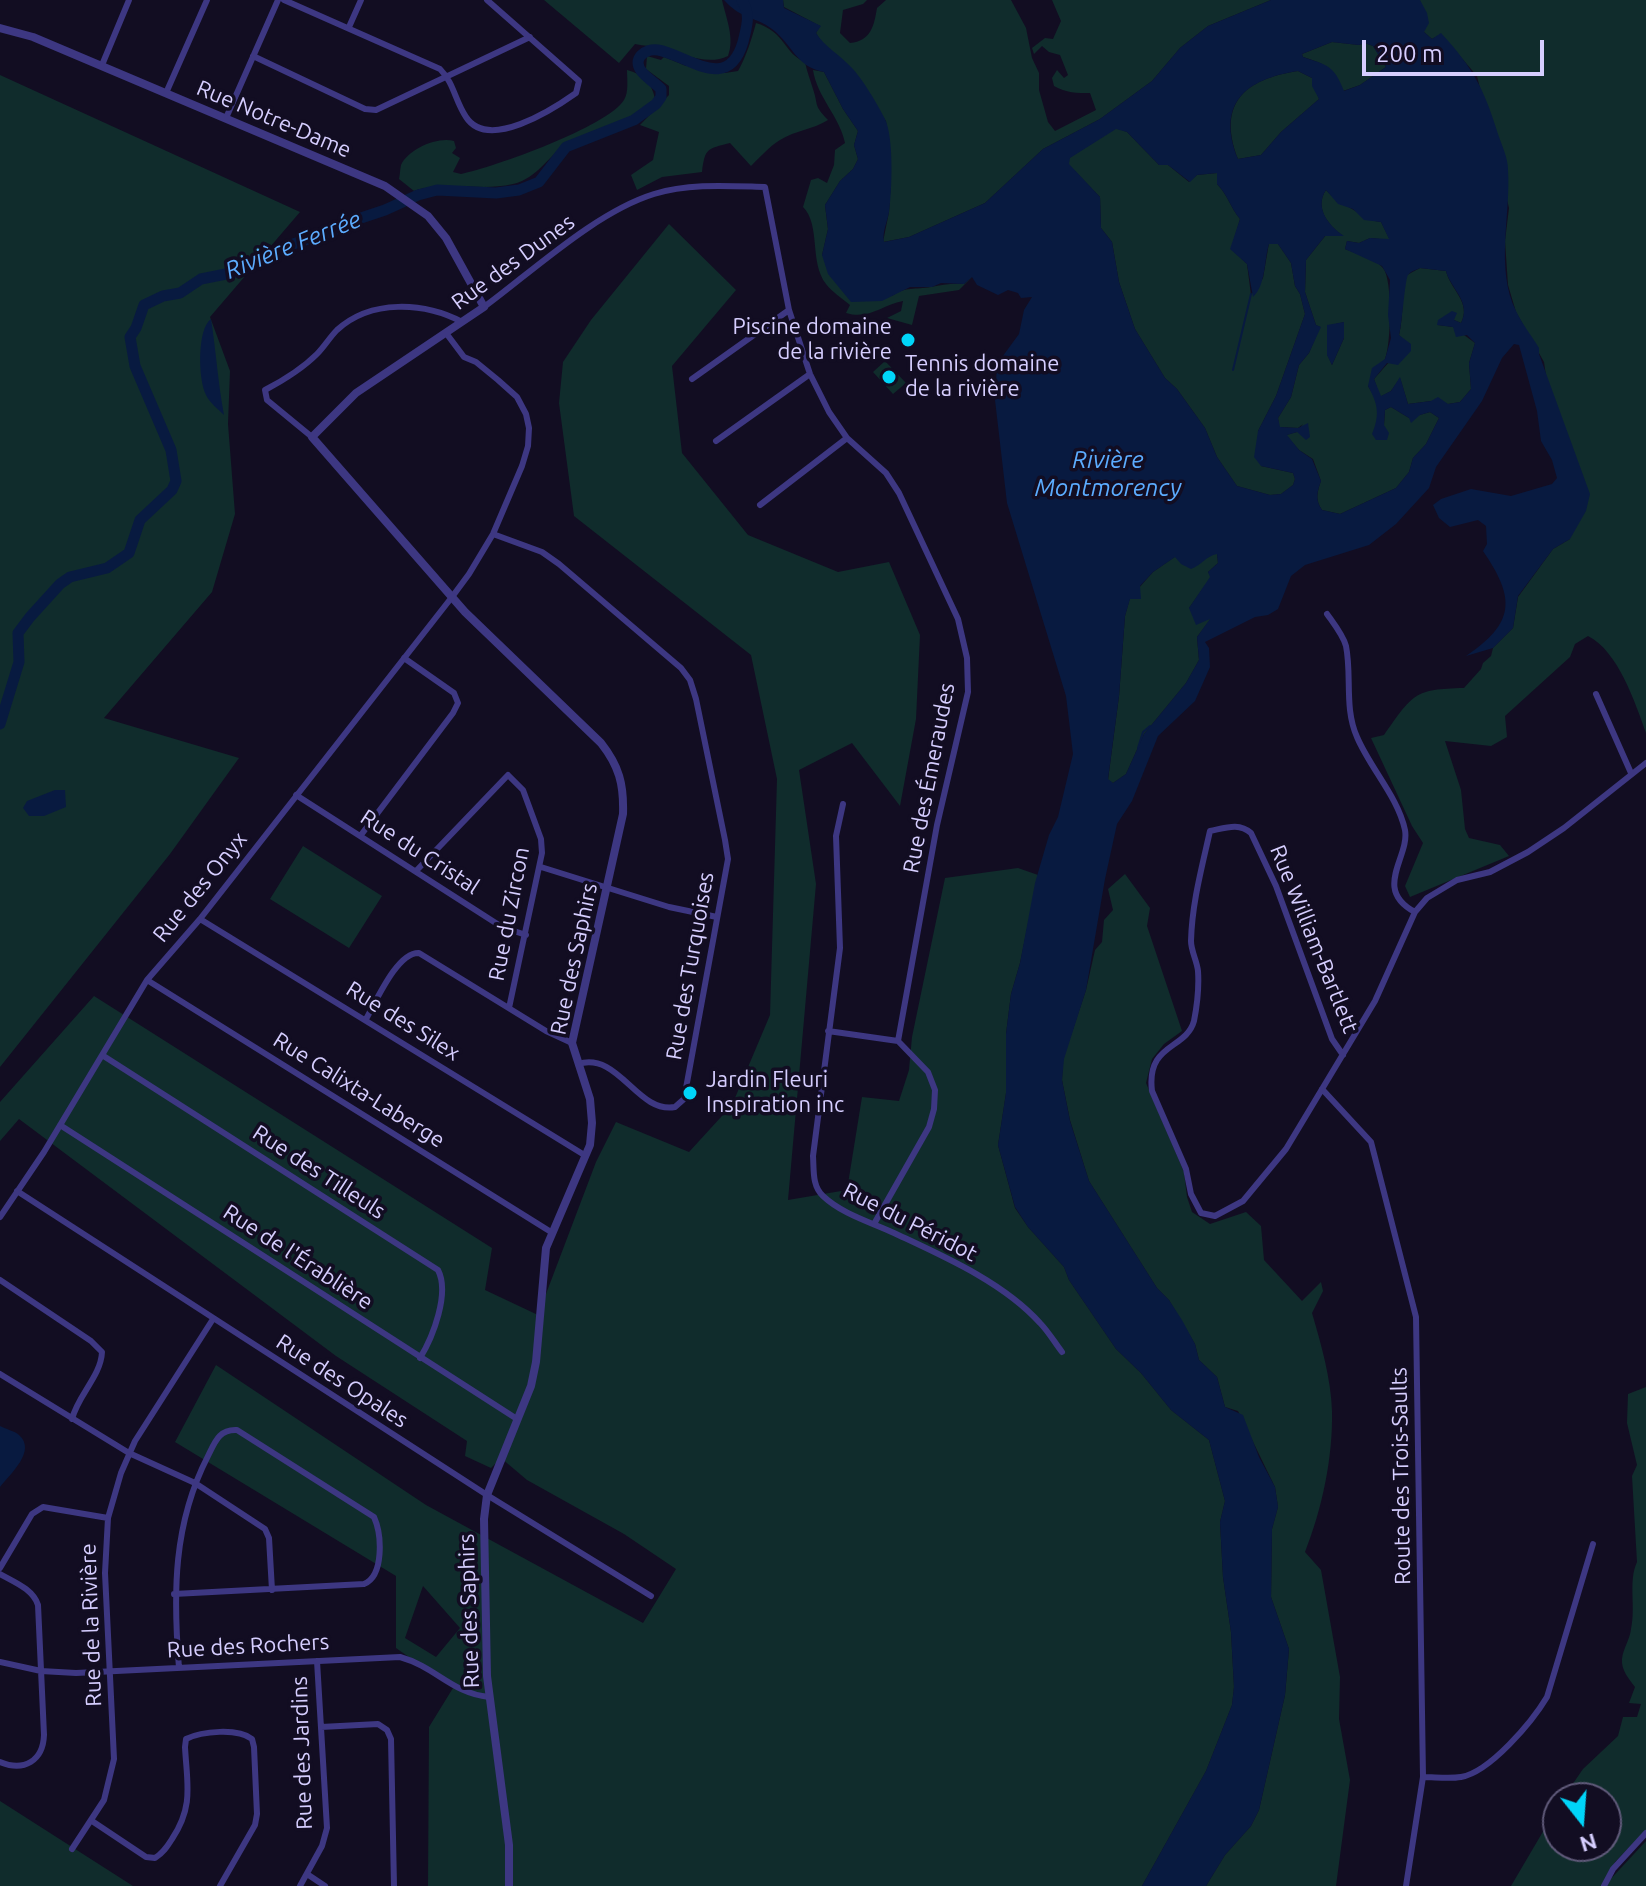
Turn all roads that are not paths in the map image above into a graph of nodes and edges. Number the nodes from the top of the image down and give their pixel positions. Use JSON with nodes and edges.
{"nodes":[{"id":1,"x":207,"y":0,"type":"edge"},
{"id":2,"x":278,"y":0,"type":"edge"},
{"id":3,"x":284,"y":0,"type":"edge"},
{"id":4,"x":361,"y":0,"type":"edge"},
{"id":5,"x":487,"y":0,"type":"edge"},
{"id":6,"x":126,"y":1,"type":"edge"},
{"id":7,"x":349,"y":27,"type":"junction"},
{"id":8,"x":0,"y":28,"type":"edge"},
{"id":9,"x":530,"y":37,"type":"junction"},
{"id":10,"x":253,"y":56,"type":"junction"},
{"id":11,"x":102,"y":65,"type":"junction"},
{"id":12,"x":447,"y":76,"type":"junction"},
{"id":13,"x":166,"y":93,"type":"junction"},
{"id":14,"x":226,"y":118,"type":"junction"},
{"id":15,"x":765,"y":187,"type":"joint"},
{"id":16,"x":484,"y":307,"type":"junction"},
{"id":17,"x":789,"y":310,"type":"junction"},
{"id":18,"x":462,"y":322,"type":"junction"},
{"id":19,"x":446,"y":333,"type":"junction"},
{"id":20,"x":810,"y":374,"type":"junction"},
{"id":21,"x":692,"y":379,"type":"dead end"},
{"id":22,"x":312,"y":437,"type":"junction"},
{"id":23,"x":847,"y":438,"type":"junction"},
{"id":24,"x":716,"y":441,"type":"dead end"},
{"id":25,"x":760,"y":505,"type":"dead end"},
{"id":26,"x":493,"y":534,"type":"junction"},
{"id":27,"x":452,"y":597,"type":"junction"},
{"id":28,"x":1327,"y":614,"type":"dead end"},
{"id":29,"x":404,"y":658,"type":"junction"},
{"id":30,"x":1596,"y":694,"type":"dead end"},
{"id":31,"x":1646,"y":763,"type":"edge"},
{"id":32,"x":1631,"y":773,"type":"junction"},
{"id":33,"x":296,"y":795,"type":"junction"},
{"id":34,"x":843,"y":804,"type":"dead end"},
{"id":35,"x":361,"y":835,"type":"junction"},
{"id":36,"x":541,"y":867,"type":"junction"},
{"id":37,"x":417,"y":870,"type":"junction"},
{"id":38,"x":606,"y":887,"type":"junction"},
{"id":39,"x":1415,"y":912,"type":"junction"},
{"id":40,"x":717,"y":917,"type":"junction"},
{"id":41,"x":200,"y":919,"type":"junction"},
{"id":42,"x":526,"y":935,"type":"junction"},
{"id":43,"x":147,"y":980,"type":"junction"},
{"id":44,"x":509,"y":1008,"type":"junction"},
{"id":45,"x":366,"y":1019,"type":"junction"},
{"id":46,"x":828,"y":1031,"type":"junction"},
{"id":47,"x":898,"y":1041,"type":"junction"},
{"id":48,"x":572,"y":1043,"type":"junction"},
{"id":49,"x":102,"y":1055,"type":"junction"},
{"id":50,"x":1343,"y":1055,"type":"junction"},
{"id":51,"x":578,"y":1064,"type":"junction"},
{"id":52,"x":1322,"y":1089,"type":"junction"},
{"id":53,"x":60,"y":1125,"type":"junction"},
{"id":54,"x":586,"y":1156,"type":"junction"},
{"id":55,"x":17,"y":1191,"type":"junction"},
{"id":56,"x":0,"y":1217,"type":"edge"},
{"id":57,"x":874,"y":1224,"type":"junction"},
{"id":58,"x":551,"y":1232,"type":"junction"},
{"id":59,"x":0,"y":1280,"type":"edge"},
{"id":60,"x":213,"y":1319,"type":"junction"},
{"id":61,"x":1062,"y":1352,"type":"dead end"},
{"id":62,"x":420,"y":1358,"type":"junction"},
{"id":63,"x":0,"y":1374,"type":"edge"},
{"id":64,"x":72,"y":1419,"type":"junction"},
{"id":65,"x":517,"y":1419,"type":"junction"},
{"id":66,"x":129,"y":1453,"type":"junction"},
{"id":67,"x":195,"y":1483,"type":"junction"},
{"id":68,"x":487,"y":1495,"type":"junction"},
{"id":69,"x":108,"y":1518,"type":"junction"},
{"id":70,"x":1593,"y":1544,"type":"dead end"},
{"id":71,"x":0,"y":1571,"type":"edge"},
{"id":72,"x":272,"y":1590,"type":"junction"},
{"id":73,"x":174,"y":1594,"type":"junction"},
{"id":74,"x":651,"y":1596,"type":"dead end"},
{"id":75,"x":317,"y":1661,"type":"junction"},
{"id":76,"x":0,"y":1662,"type":"edge"},
{"id":77,"x":179,"y":1668,"type":"junction"},
{"id":78,"x":41,"y":1671,"type":"junction"},
{"id":79,"x":109,"y":1671,"type":"junction"},
{"id":80,"x":489,"y":1697,"type":"junction"},
{"id":81,"x":321,"y":1727,"type":"junction"},
{"id":82,"x":0,"y":1762,"type":"edge"},
{"id":83,"x":1423,"y":1777,"type":"junction"},
{"id":84,"x":92,"y":1821,"type":"junction"},
{"id":85,"x":1646,"y":1833,"type":"edge"},
{"id":86,"x":72,"y":1849,"type":"dead end"},
{"id":87,"x":307,"y":1874,"type":"junction"},
{"id":88,"x":220,"y":1886,"type":"edge"},
{"id":89,"x":300,"y":1886,"type":"edge"},
{"id":90,"x":325,"y":1886,"type":"edge"},
{"id":91,"x":394,"y":1886,"type":"edge"},
{"id":92,"x":509,"y":1886,"type":"edge"},
{"id":93,"x":1406,"y":1886,"type":"edge"},
{"id":94,"x":1604,"y":1886,"type":"edge"}],
"edges":[{"from":1,"to":13,"type":"street"},
{"from":2,"to":10,"type":"street"},
{"from":3,"to":7,"type":"street"},
{"from":4,"to":7,"type":"street"},
{"from":5,"to":9,"type":"street"},
{"from":6,"to":11,"type":"street"},
{"from":7,"to":12,"type":"street"},
{"from":8,"to":11,"type":"street","name":"Rue Notre-Dame"},
{"from":9,"to":12,"type":"street"},
{"from":9,"to":12,"type":"street"},
{"from":10,"to":12,"type":"street"},
{"from":10,"to":14,"type":"street"},
{"from":11,"to":13,"type":"street","name":"Rue Notre-Dame"},
{"from":13,"to":14,"type":"street","name":"Rue Notre-Dame"},
{"from":14,"to":16,"type":"street","name":"Rue Notre-Dame"},
{"from":15,"to":16,"type":"street","name":"Rue des Dunes"},
{"from":15,"to":17,"type":"street","name":"Rue des Émeraudes"},
{"from":16,"to":18,"type":"street","name":"Rue des Dunes"},
{"from":17,"to":20,"type":"street","name":"Rue des Émeraudes"},
{"from":17,"to":21,"type":"street"},
{"from":18,"to":19,"type":"street","name":"Rue des Dunes"},
{"from":18,"to":22,"type":"street","name":"Rue des Saphirs"},
{"from":19,"to":22,"type":"street","name":"Rue des Dunes"},
{"from":19,"to":26,"type":"street","name":"Rue des Onyx"},
{"from":20,"to":23,"type":"street","name":"Rue des Émeraudes"},
{"from":20,"to":24,"type":"street"},
{"from":22,"to":27,"type":"street","name":"Rue des Saphirs"},
{"from":23,"to":25,"type":"street"},
{"from":23,"to":47,"type":"street","name":"Rue des Émeraudes"},
{"from":26,"to":27,"type":"street","name":"Rue des Onyx"},
{"from":26,"to":40,"type":"street","name":"Rue des Turquoises"},
{"from":27,"to":29,"type":"street","name":"Rue des Onyx"},
{"from":27,"to":38,"type":"street","name":"Rue des Saphirs"},
{"from":28,"to":39,"type":"street"},
{"from":29,"to":33,"type":"street","name":"Rue des Onyx"},
{"from":29,"to":35,"type":"street"},
{"from":30,"to":32,"type":"street"},
{"from":31,"to":32,"type":"street"},
{"from":32,"to":39,"type":"street"},
{"from":33,"to":35,"type":"street","name":"Rue du Cristal"},
{"from":33,"to":41,"type":"street","name":"Rue des Onyx"},
{"from":34,"to":46,"type":"street","name":"Rue du Péridot"},
{"from":35,"to":37,"type":"street","name":"Rue du Cristal"},
{"from":36,"to":37,"type":"street","name":"Rue du Zircon"},
{"from":36,"to":38,"type":"street"},
{"from":36,"to":42,"type":"street","name":"Rue du Zircon"},
{"from":37,"to":42,"type":"street","name":"Rue du Cristal"},
{"from":38,"to":40,"type":"street"},
{"from":38,"to":48,"type":"street","name":"Rue des Saphirs"},
{"from":39,"to":50,"type":"street"},
{"from":40,"to":51,"type":"street","name":"Rue des Turquoises"},
{"from":41,"to":43,"type":"street","name":"Rue des Onyx"},
{"from":41,"to":45,"type":"street","name":"Rue des Silex"},
{"from":42,"to":44,"type":"street","name":"Rue du Zircon"},
{"from":43,"to":49,"type":"street","name":"Rue des Onyx"},
{"from":43,"to":58,"type":"street","name":"Rue Calixta-Laberge"},
{"from":44,"to":45,"type":"street"},
{"from":44,"to":48,"type":"street"},
{"from":45,"to":54,"type":"street","name":"Rue des Silex"},
{"from":46,"to":47,"type":"street"},
{"from":46,"to":57,"type":"street","name":"Rue du Péridot"},
{"from":47,"to":57,"type":"street"},
{"from":48,"to":51,"type":"street","name":"Rue des Saphirs"},
{"from":49,"to":53,"type":"street","name":"Rue des Onyx"},
{"from":49,"to":62,"type":"street","name":"Rue des Tilleuls"},
{"from":50,"to":52,"type":"street"},
{"from":50,"to":52,"type":"street","name":"Rue William-Bartlett"},
{"from":51,"to":54,"type":"street","name":"Rue des Saphirs"},
{"from":52,"to":83,"type":"street","name":"Route des Trois-Saults"},
{"from":53,"to":55,"type":"street","name":"Rue des Onyx"},
{"from":53,"to":62,"type":"street","name":"Rue de l'Érablière"},
{"from":54,"to":58,"type":"street","name":"Rue des Saphirs"},
{"from":55,"to":56,"type":"street","name":"Rue des Onyx"},
{"from":55,"to":60,"type":"street","name":"Rue des Opales"},
{"from":57,"to":61,"type":"street","name":"Rue du Péridot"},
{"from":58,"to":65,"type":"street","name":"Rue des Saphirs"},
{"from":59,"to":64,"type":"street"},
{"from":60,"to":66,"type":"street","name":"Rue de la Rivière"},
{"from":60,"to":68,"type":"street","name":"Rue des Opales"},
{"from":62,"to":65,"type":"street","name":"Rue de l'Érablière"},
{"from":63,"to":64,"type":"street"},
{"from":64,"to":66,"type":"street"},
{"from":65,"to":68,"type":"street","name":"Rue des Saphirs"},
{"from":66,"to":67,"type":"street"},
{"from":66,"to":69,"type":"street","name":"Rue de la Rivière"},
{"from":67,"to":72,"type":"street"},
{"from":67,"to":72,"type":"street"},
{"from":67,"to":73,"type":"street"},
{"from":68,"to":74,"type":"street","name":"Rue des Opales"},
{"from":68,"to":80,"type":"street","name":"Rue des Saphirs"},
{"from":69,"to":71,"type":"street"},
{"from":69,"to":79,"type":"street","name":"Rue de la Rivière"},
{"from":70,"to":83,"type":"street"},
{"from":71,"to":78,"type":"street"},
{"from":72,"to":73,"type":"street"},
{"from":73,"to":77,"type":"street"},
{"from":75,"to":77,"type":"street","name":"Rue des Rochers"},
{"from":75,"to":80,"type":"street","name":"Rue des Rochers"},
{"from":75,"to":81,"type":"street","name":"Rue des Jardins"},
{"from":76,"to":78,"type":"street","name":"Rue des Rochers"},
{"from":77,"to":79,"type":"street","name":"Rue des Rochers"},
{"from":78,"to":79,"type":"street","name":"Rue des Rochers"},
{"from":78,"to":82,"type":"street"},
{"from":79,"to":84,"type":"street","name":"Rue de la Rivière"},
{"from":80,"to":92,"type":"street","name":"Rue des Saphirs"},
{"from":81,"to":87,"type":"street","name":"Rue des Jardins"},
{"from":81,"to":91,"type":"street"},
{"from":83,"to":93,"type":"street","name":"Route des Trois-Saults"},
{"from":84,"to":86,"type":"street","name":"Rue de la Rivière"},
{"from":84,"to":88,"type":"street"},
{"from":85,"to":94,"type":"street"},
{"from":87,"to":89,"type":"street","name":"Rue des Jardins"},
{"from":87,"to":90,"type":"street"}]}
